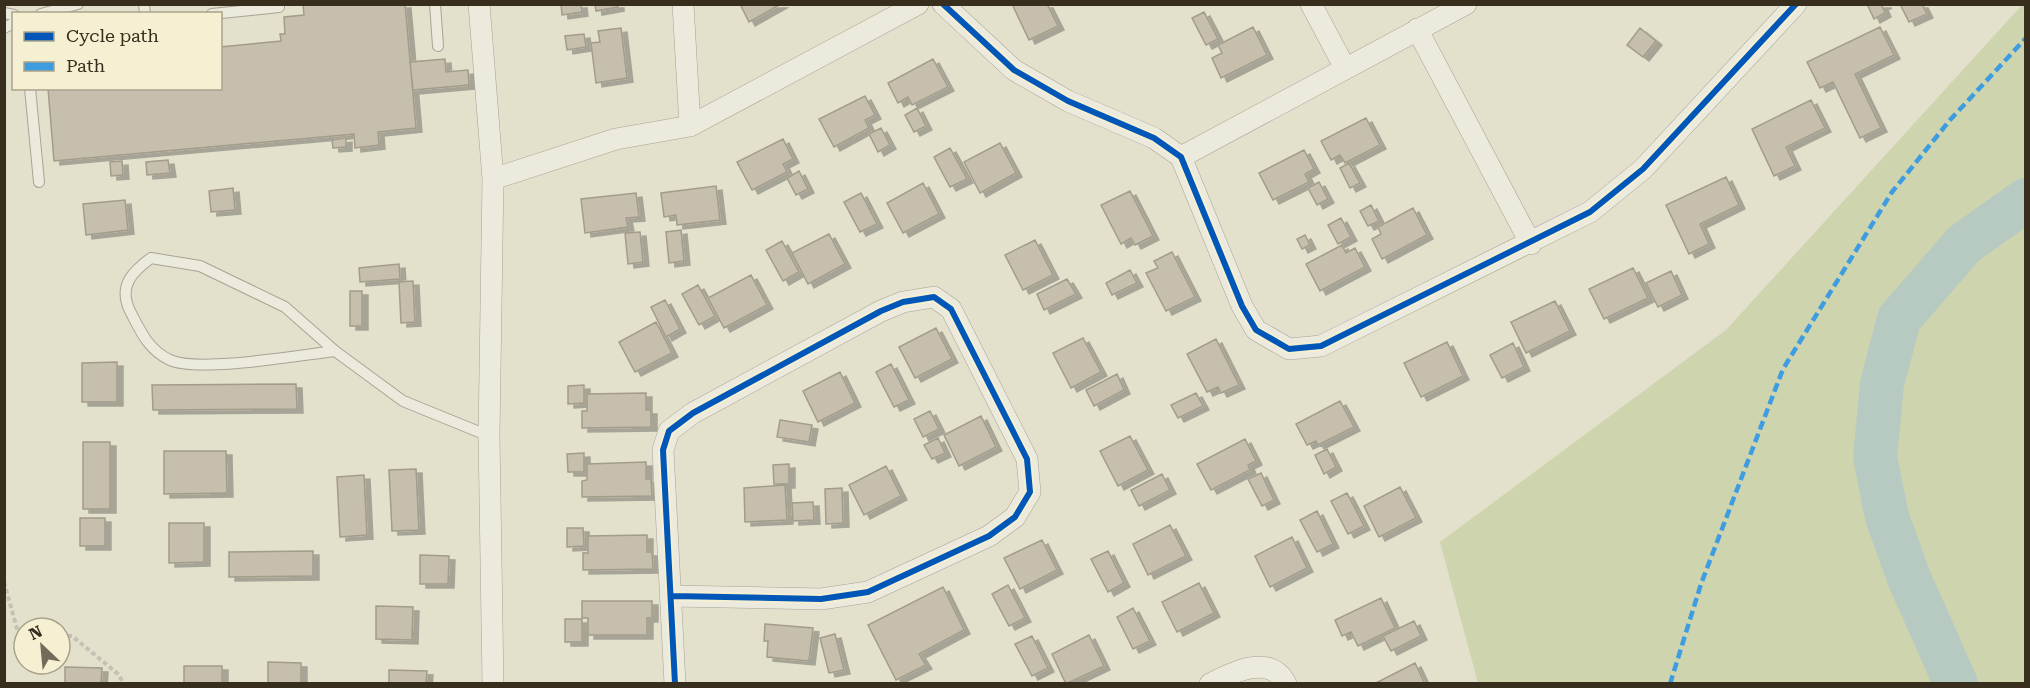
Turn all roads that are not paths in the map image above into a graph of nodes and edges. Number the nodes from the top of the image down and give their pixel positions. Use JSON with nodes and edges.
{"nodes":[{"id":1,"x":78,"y":4,"type":"edge"},
{"id":2,"x":279,"y":4,"type":"edge"},
{"id":3,"x":435,"y":4,"type":"edge"},
{"id":4,"x":479,"y":4,"type":"edge"},
{"id":5,"x":683,"y":4,"type":"edge"},
{"id":6,"x":918,"y":4,"type":"edge"},
{"id":7,"x":943,"y":4,"type":"edge"},
{"id":8,"x":1311,"y":4,"type":"edge"},
{"id":9,"x":1466,"y":4,"type":"edge"},
{"id":10,"x":1796,"y":4,"type":"edge"},
{"id":11,"x":48,"y":12,"type":"edge"},
{"id":12,"x":222,"y":12,"type":"edge"},
{"id":13,"x":1417,"y":29,"type":"junction"},
{"id":14,"x":438,"y":46,"type":"dead end"},
{"id":15,"x":1345,"y":68,"type":"junction"},
{"id":16,"x":30,"y":90,"type":"edge"},
{"id":17,"x":690,"y":126,"type":"junction"},
{"id":18,"x":1181,"y":157,"type":"junction"},
{"id":19,"x":493,"y":179,"type":"junction"},
{"id":20,"x":39,"y":182,"type":"dead end"},
{"id":21,"x":1531,"y":243,"type":"junction"},
{"id":22,"x":335,"y":351,"type":"junction"},
{"id":23,"x":489,"y":436,"type":"junction"},
{"id":24,"x":673,"y":596,"type":"junction"},
{"id":25,"x":493,"y":684,"type":"edge"},
{"id":26,"x":675,"y":684,"type":"edge"},
{"id":27,"x":1210,"y":684,"type":"edge"},
{"id":28,"x":1287,"y":684,"type":"edge"}],
"edges":[{"from":1,"to":11,"type":"lane"},
{"from":2,"to":12,"type":"lane"},
{"from":3,"to":14,"type":"lane"},
{"from":4,"to":19,"type":"street"},
{"from":5,"to":17,"type":"street"},
{"from":6,"to":17,"type":"street"},
{"from":7,"to":18,"type":"street"},
{"from":8,"to":15,"type":"street"},
{"from":9,"to":13,"type":"street"},
{"from":10,"to":21,"type":"street"},
{"from":13,"to":15,"type":"street"},
{"from":13,"to":21,"type":"street"},
{"from":15,"to":18,"type":"street"},
{"from":16,"to":20,"type":"lane"},
{"from":17,"to":19,"type":"street"},
{"from":18,"to":21,"type":"street"},
{"from":19,"to":23,"type":"street"},
{"from":22,"to":22,"type":"lane"},
{"from":22,"to":23,"type":"lane"},
{"from":23,"to":25,"type":"street"},
{"from":24,"to":24,"type":"street"},
{"from":24,"to":26,"type":"street"},
{"from":27,"to":28,"type":"street"}]}
